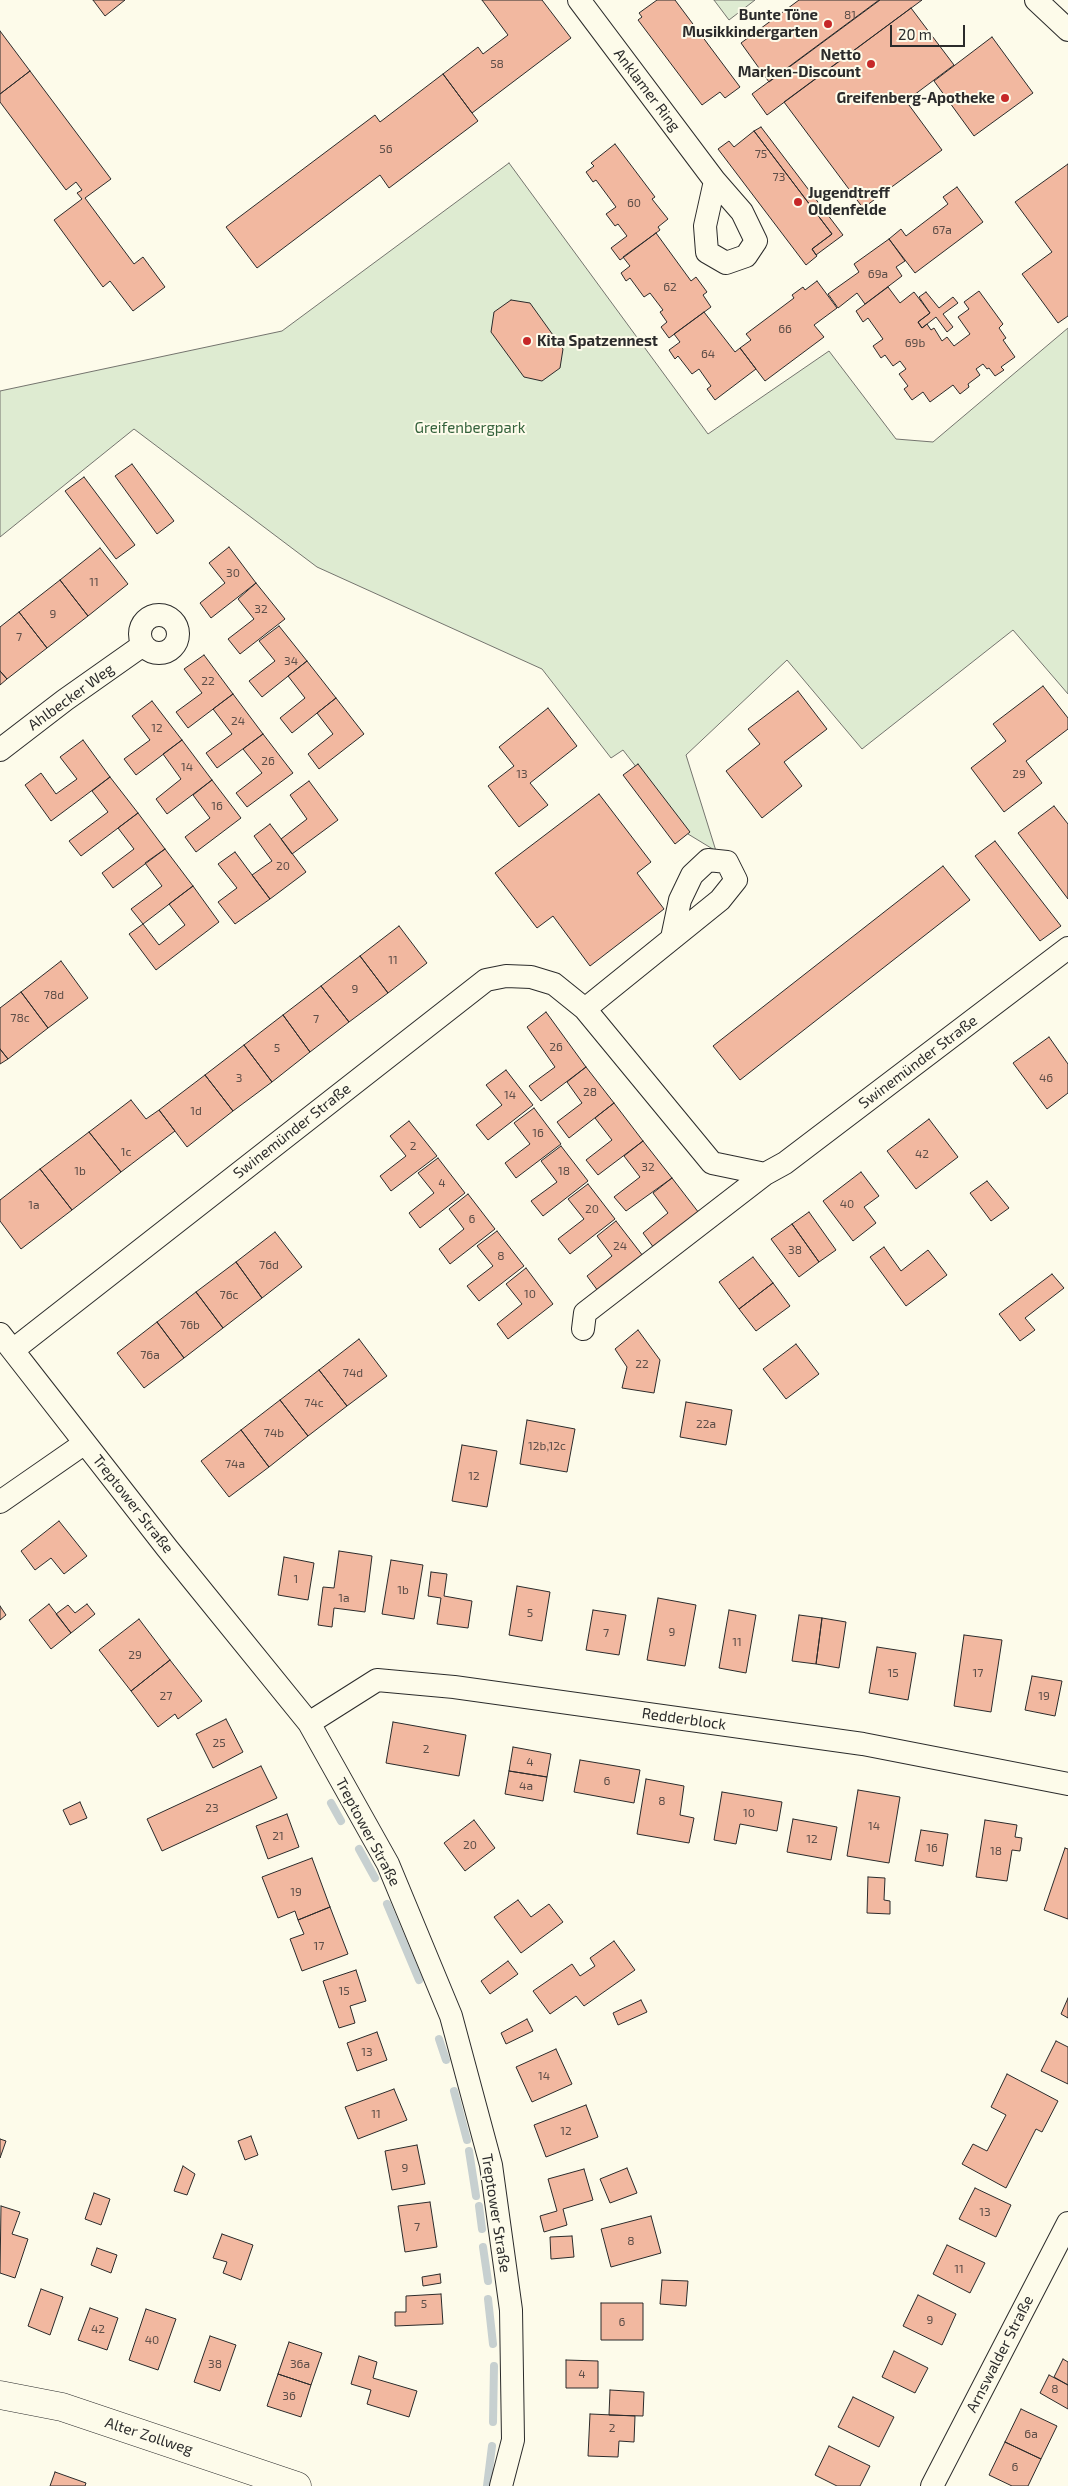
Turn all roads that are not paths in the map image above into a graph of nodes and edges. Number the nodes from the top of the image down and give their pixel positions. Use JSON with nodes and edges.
{"nodes":[{"id":1,"x":579,"y":0,"type":"edge"},
{"id":2,"x":1036,"y":0,"type":"edge"},
{"id":3,"x":1068,"y":30,"type":"edge"},
{"id":4,"x":715,"y":181,"type":"dead end"},
{"id":5,"x":144,"y":644,"type":"dead end"},
{"id":6,"x":0,"y":750,"type":"edge"},
{"id":7,"x":672,"y":938,"type":"dead end"},
{"id":8,"x":1068,"y":948,"type":"edge"},
{"id":9,"x":585,"y":1009,"type":"junction"},
{"id":10,"x":765,"y":1174,"type":"junction"},
{"id":11,"x":583,"y":1329,"type":"dead end"},
{"id":12,"x":6,"y":1342,"type":"edge"},
{"id":13,"x":85,"y":1443,"type":"junction"},
{"id":14,"x":0,"y":1502,"type":"edge"},
{"id":15,"x":309,"y":1723,"type":"junction"},
{"id":16,"x":1068,"y":1784,"type":"edge"},
{"id":17,"x":1068,"y":2223,"type":"edge"},
{"id":18,"x":0,"y":2394,"type":"edge"},
{"id":19,"x":297,"y":2486,"type":"edge"},
{"id":20,"x":501,"y":2486,"type":"edge"},
{"id":21,"x":932,"y":2486,"type":"edge"}],
"edges":[{"from":1,"to":4,"type":"street","name":"Anklamer Ring"},
{"from":2,"to":3,"type":"street"},
{"from":5,"to":6,"type":"street","name":"Ahlbecker Weg"},
{"from":7,"to":9,"type":"street"},
{"from":8,"to":10,"type":"street","name":"Swinemünder Straße"},
{"from":9,"to":10,"type":"street","name":"Swinemünder Straße"},
{"from":9,"to":12,"type":"street","name":"Swinemünder Straße"},
{"from":10,"to":11,"type":"street","name":"Swinemünder Straße"},
{"from":12,"to":13,"type":"street","name":"Treptower Straße"},
{"from":13,"to":14,"type":"street"},
{"from":13,"to":15,"type":"street","name":"Treptower Straße"},
{"from":15,"to":16,"type":"street","name":"Redderblock"},
{"from":15,"to":20,"type":"street","name":"Treptower Straße"},
{"from":17,"to":21,"type":"street","name":"Arnswalder Straße"},
{"from":18,"to":19,"type":"street","name":"Alter Zollweg"}]}
